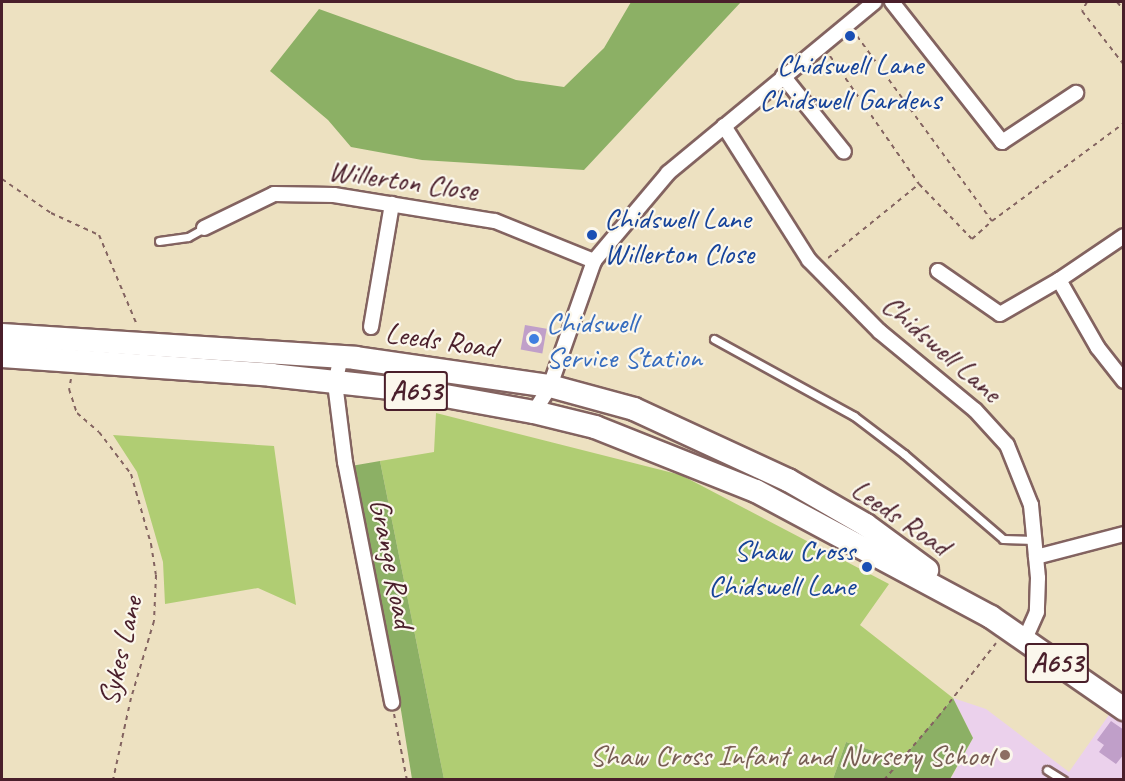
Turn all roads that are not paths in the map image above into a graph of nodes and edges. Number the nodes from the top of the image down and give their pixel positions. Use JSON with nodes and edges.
{"nodes":[{"id":1,"x":875,"y":2,"type":"edge"},
{"id":2,"x":892,"y":2,"type":"edge"},
{"id":3,"x":783,"y":76,"type":"junction"},
{"id":4,"x":1076,"y":93,"type":"dead end"},
{"id":5,"x":724,"y":126,"type":"junction"},
{"id":6,"x":844,"y":152,"type":"dead end"},
{"id":7,"x":392,"y":204,"type":"junction"},
{"id":8,"x":204,"y":228,"type":"joint"},
{"id":9,"x":1124,"y":236,"type":"edge"},
{"id":10,"x":159,"y":241,"type":"dead end"},
{"id":11,"x":594,"y":261,"type":"junction"},
{"id":12,"x":938,"y":271,"type":"dead end"},
{"id":13,"x":1059,"y":280,"type":"junction"},
{"id":14,"x":371,"y":327,"type":"dead end"},
{"id":15,"x":2,"y":335,"type":"edge"},
{"id":16,"x":714,"y":339,"type":"dead end"},
{"id":17,"x":2,"y":356,"type":"edge"},
{"id":18,"x":341,"y":357,"type":"junction"},
{"id":19,"x":1124,"y":381,"type":"edge"},
{"id":20,"x":335,"y":383,"type":"junction"},
{"id":21,"x":550,"y":386,"type":"junction"},
{"id":22,"x":534,"y":412,"type":"junction"},
{"id":23,"x":1124,"y":534,"type":"edge"},
{"id":24,"x":1034,"y":540,"type":"junction"},
{"id":25,"x":1036,"y":557,"type":"junction"},
{"id":26,"x":1007,"y":629,"type":"junction"},
{"id":27,"x":392,"y":702,"type":"road end"},
{"id":28,"x":1124,"y":708,"type":"edge"},
{"id":29,"x":1047,"y":770,"type":"dead end"},
{"id":30,"x":1063,"y":780,"type":"edge"}],
"edges":[{"from":1,"to":3,"type":"street"},
{"from":2,"to":4,"type":"street"},
{"from":3,"to":5,"type":"street"},
{"from":3,"to":6,"type":"street"},
{"from":5,"to":11,"type":"street"},
{"from":5,"to":24,"type":"street","name":"Chidswell Lane"},
{"from":7,"to":8,"type":"street","name":"Willerton Close"},
{"from":7,"to":11,"type":"street","name":"Willerton Close"},
{"from":7,"to":14,"type":"street"},
{"from":8,"to":10,"type":"lane"},
{"from":9,"to":13,"type":"street"},
{"from":11,"to":21,"type":"street"},
{"from":12,"to":13,"type":"street"},
{"from":13,"to":19,"type":"street"},
{"from":15,"to":18,"type":"main road","name":"Leeds Road","number":"A653"},
{"from":16,"to":24,"type":"lane"},
{"from":17,"to":20,"type":"main road","name":"Leeds Road","number":"A653"},
{"from":18,"to":20,"type":"street","name":"Grange Road"},
{"from":18,"to":21,"type":"main road","name":"Leeds Road","number":"A653"},
{"from":20,"to":22,"type":"main road","name":"Leeds Road","number":"A653"},
{"from":20,"to":27,"type":"street","name":"Grange Road"},
{"from":21,"to":22,"type":"street"},
{"from":21,"to":26,"type":"main road","name":"Leeds Road","number":"A653"},
{"from":22,"to":26,"type":"main road","name":"Leeds Road","number":"A653"},
{"from":23,"to":25,"type":"street"},
{"from":24,"to":25,"type":"street","name":"Chidswell Lane"},
{"from":25,"to":26,"type":"street","name":"Chidswell Lane"},
{"from":26,"to":28,"type":"main road","name":"Leeds Road","number":"A653"},
{"from":29,"to":30,"type":"lane"}]}
